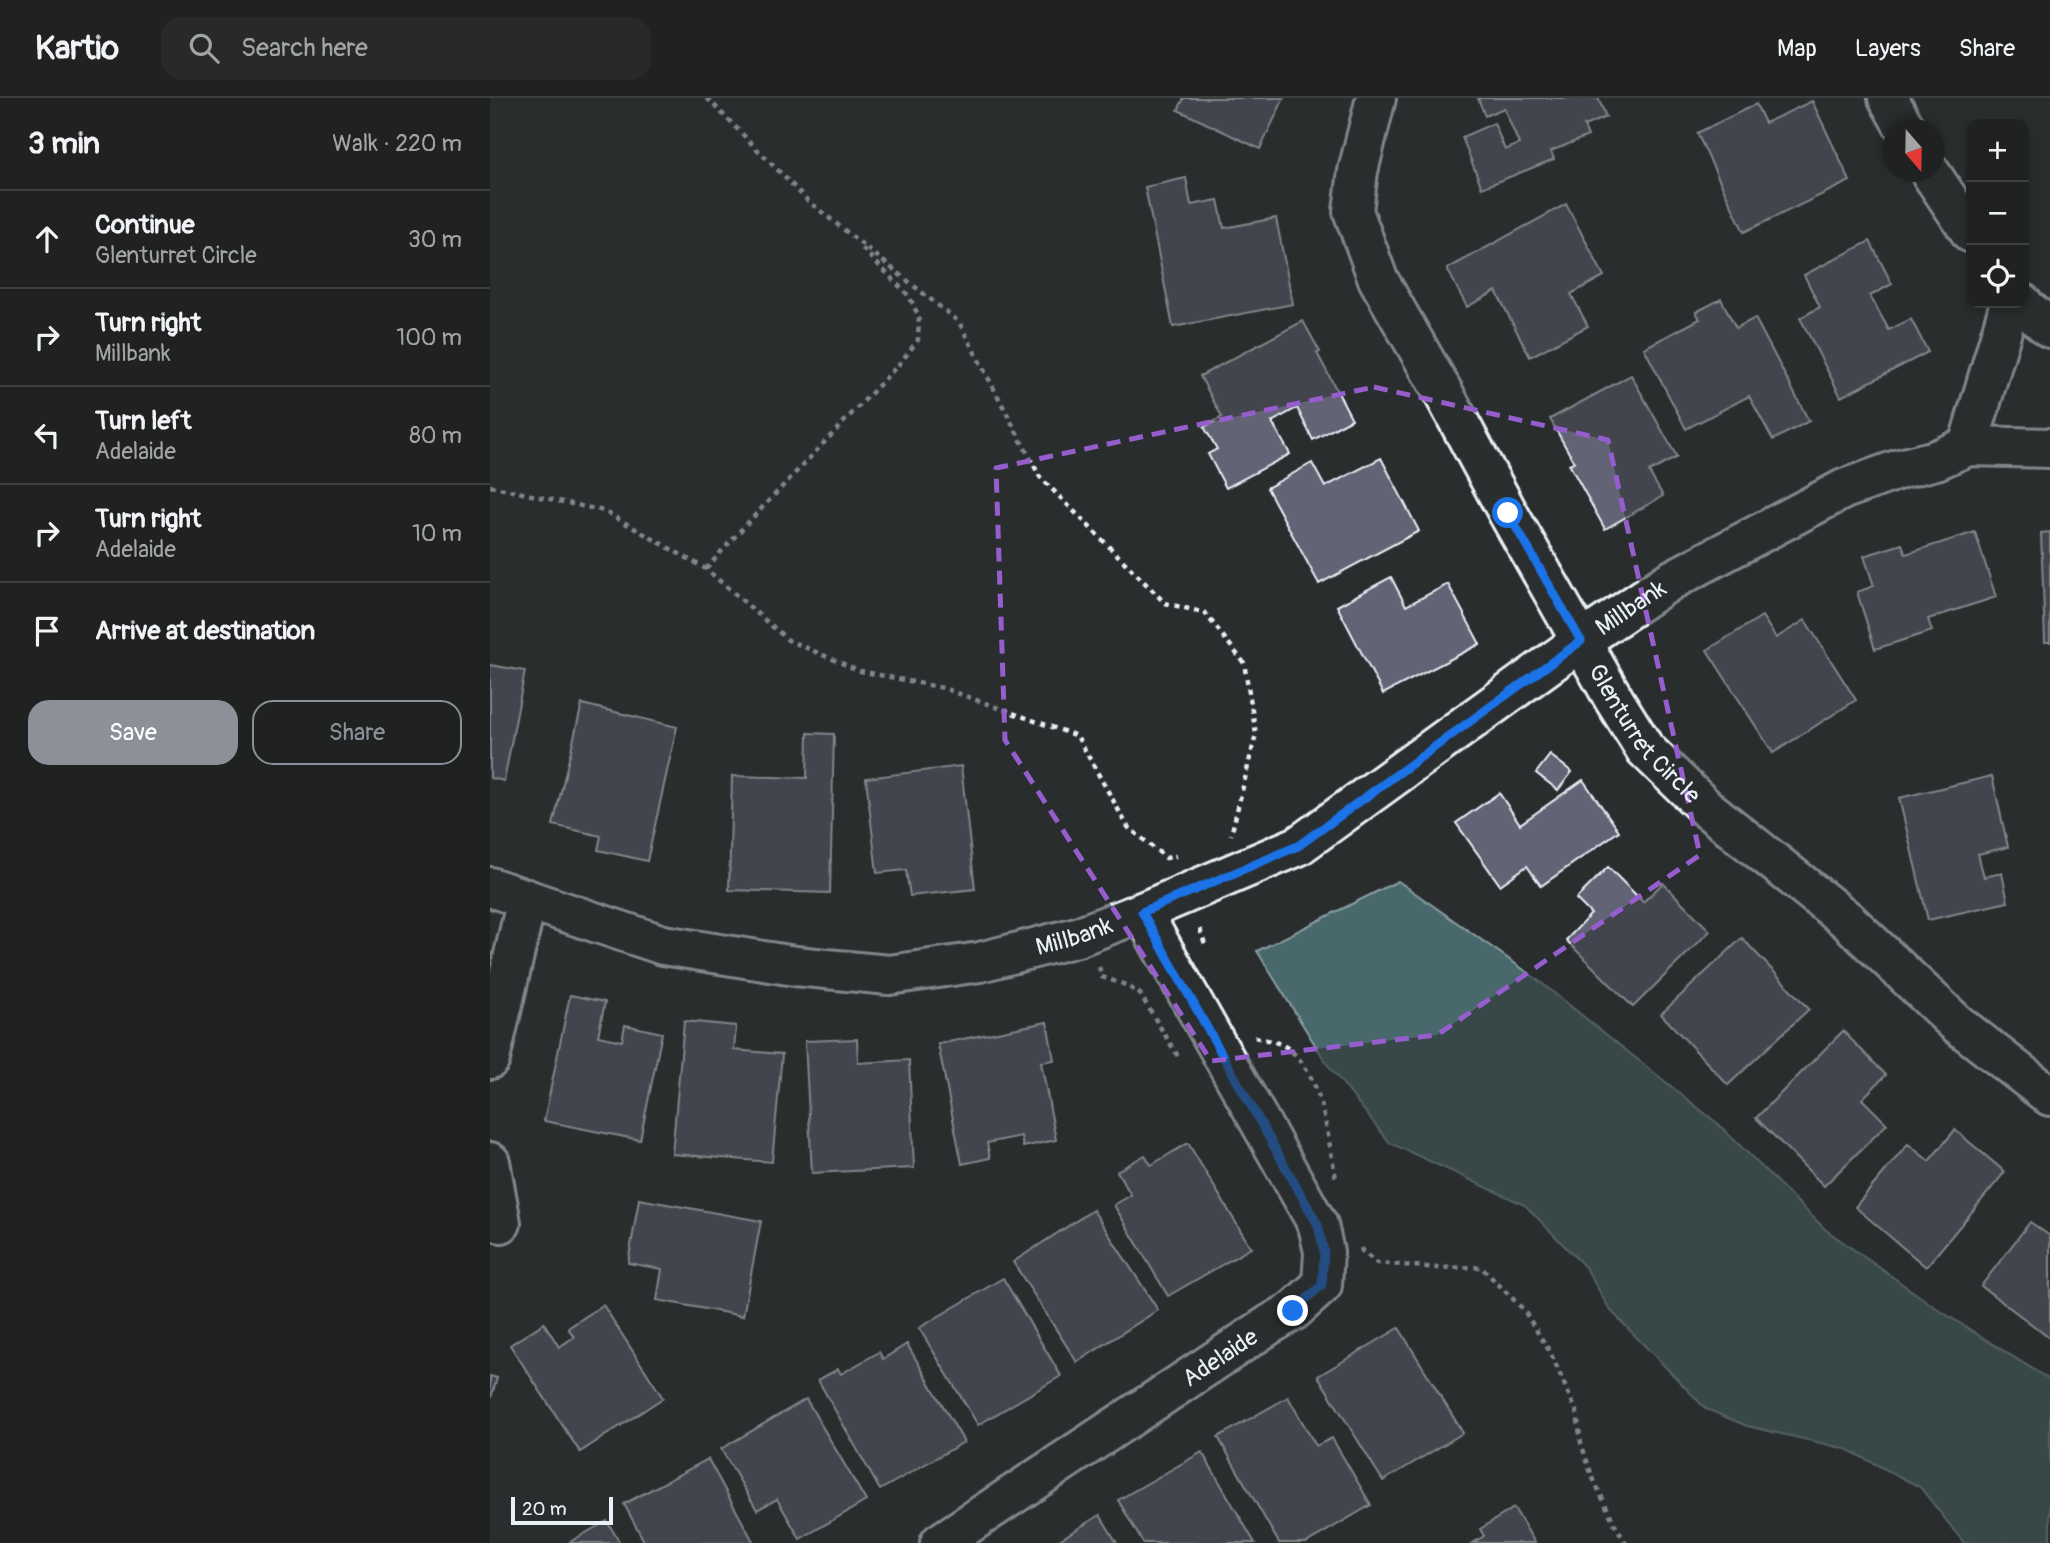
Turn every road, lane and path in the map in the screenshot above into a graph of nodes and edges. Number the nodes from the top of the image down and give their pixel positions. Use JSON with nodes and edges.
{"nodes":[{"id":1,"x":706,"y":98,"type":"edge"},
{"id":2,"x":1376,"y":98,"type":"edge"},
{"id":3,"x":1888,"y":98,"type":"edge"},
{"id":4,"x":1900,"y":119,"type":"edge"},
{"id":5,"x":1937,"y":182,"type":"edge"},
{"id":6,"x":1966,"y":226,"type":"edge"},
{"id":7,"x":845,"y":230,"type":"junction"},
{"id":8,"x":2009,"y":308,"type":"edge"},
{"id":9,"x":2025,"y":308,"type":"edge"},
{"id":10,"x":2050,"y":328,"type":"edge"},
{"id":11,"x":1968,"y":446,"type":"junction"},
{"id":12,"x":2050,"y":448,"type":"edge"},
{"id":13,"x":490,"y":486,"type":"edge"},
{"id":14,"x":706,"y":569,"type":"junction"},
{"id":15,"x":1581,"y":641,"type":"junction"},
{"id":16,"x":1230,"y":840,"type":"dead end"},
{"id":17,"x":1179,"y":855,"type":"dead end"},
{"id":18,"x":490,"y":887,"type":"edge"},
{"id":19,"x":527,"y":899,"type":"junction"},
{"id":20,"x":490,"y":904,"type":"edge"},
{"id":21,"x":1142,"y":912,"type":"junction"},
{"id":22,"x":1200,"y":929,"type":"dead end"},
{"id":23,"x":1208,"y":950,"type":"dead end"},
{"id":24,"x":1108,"y":963,"type":"dead end"},
{"id":25,"x":1253,"y":1036,"type":"dead end"},
{"id":26,"x":490,"y":1059,"type":"edge"},
{"id":27,"x":1182,"y":1063,"type":"dead end"},
{"id":28,"x":2050,"y":1096,"type":"edge"},
{"id":29,"x":490,"y":1162,"type":"edge"},
{"id":30,"x":1337,"y":1182,"type":"dead end"},
{"id":31,"x":501,"y":1223,"type":"dead end"},
{"id":32,"x":1361,"y":1242,"type":"dead end"},
{"id":33,"x":940,"y":1543,"type":"edge"},
{"id":34,"x":1626,"y":1543,"type":"edge"}],
"edges":[{"from":1,"to":7,"type":"path"},
{"from":2,"to":15,"type":"street","name":"Glenturret Circle"},
{"from":3,"to":4,"type":"street"},
{"from":5,"to":6,"type":"street"},
{"from":7,"to":14,"type":"path"},
{"from":7,"to":16,"type":"path"},
{"from":8,"to":11,"type":"street"},
{"from":9,"to":10,"type":"street"},
{"from":11,"to":12,"type":"street","name":"Millbank"},
{"from":11,"to":15,"type":"street","name":"Millbank"},
{"from":13,"to":14,"type":"path"},
{"from":14,"to":17,"type":"path"},
{"from":15,"to":21,"type":"street","name":"Millbank"},
{"from":15,"to":28,"type":"street","name":"Glenturret Circle"},
{"from":18,"to":19,"type":"street","name":"Millbank"},
{"from":19,"to":20,"type":"street","name":"Millbank"},
{"from":19,"to":21,"type":"street","name":"Millbank"},
{"from":19,"to":26,"type":"street"},
{"from":21,"to":33,"type":"street","name":"Adelaide"},
{"from":22,"to":23,"type":"path"},
{"from":24,"to":27,"type":"path"},
{"from":25,"to":30,"type":"path"},
{"from":29,"to":31,"type":"street"},
{"from":32,"to":34,"type":"path"}]}
